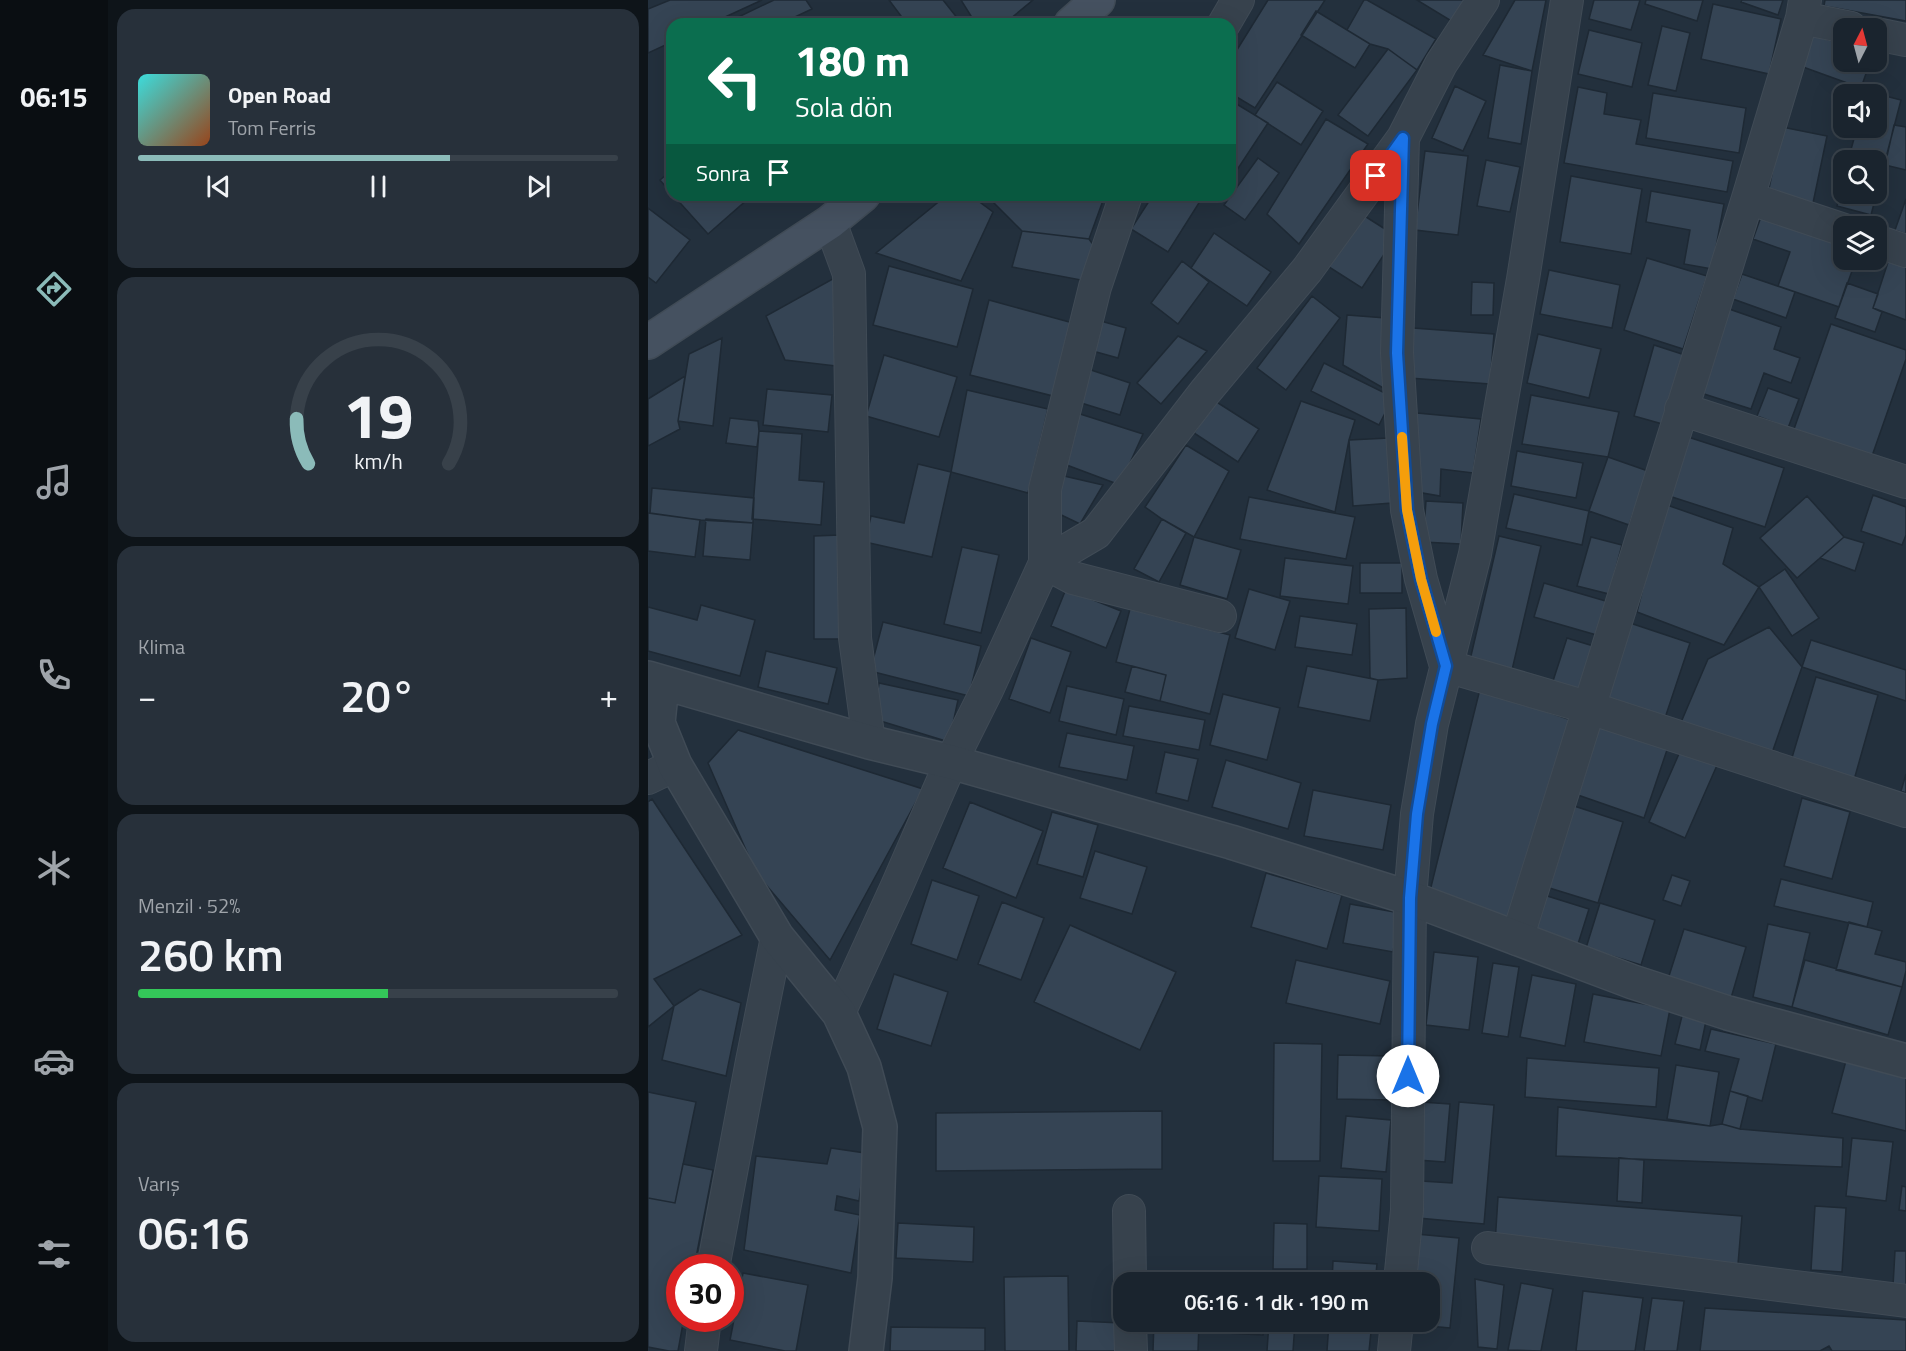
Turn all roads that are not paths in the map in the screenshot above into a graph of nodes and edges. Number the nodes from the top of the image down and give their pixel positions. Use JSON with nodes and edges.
{"nodes":[{"id":1,"x":1098,"y":0,"type":"edge"},
{"id":2,"x":1238,"y":0,"type":"edge"},
{"id":3,"x":1484,"y":0,"type":"edge"},
{"id":4,"x":1567,"y":0,"type":"edge"},
{"id":5,"x":1804,"y":9,"type":"edge"},
{"id":6,"x":1071,"y":15,"type":"edge"},
{"id":7,"x":1228,"y":18,"type":"edge"},
{"id":8,"x":1833,"y":21,"type":"edge"},
{"id":9,"x":1887,"y":36,"type":"edge"},
{"id":10,"x":1906,"y":40,"type":"edge"},
{"id":11,"x":1403,"y":138,"type":"junction"},
{"id":12,"x":1748,"y":198,"type":"junction"},
{"id":13,"x":856,"y":201,"type":"edge"},
{"id":14,"x":1124,"y":201,"type":"edge"},
{"id":15,"x":830,"y":222,"type":"junction"},
{"id":16,"x":1833,"y":226,"type":"edge"},
{"id":17,"x":1887,"y":244,"type":"edge"},
{"id":18,"x":1906,"y":250,"type":"edge"},
{"id":19,"x":648,"y":342,"type":"edge"},
{"id":20,"x":1681,"y":410,"type":"junction"},
{"id":21,"x":1906,"y":482,"type":"edge"},
{"id":22,"x":1045,"y":563,"type":"junction"},
{"id":23,"x":1220,"y":616,"type":"dead end"},
{"id":24,"x":1446,"y":666,"type":"junction"},
{"id":25,"x":655,"y":681,"type":"edge"},
{"id":26,"x":1590,"y":708,"type":"junction"},
{"id":27,"x":869,"y":742,"type":"junction"},
{"id":28,"x":951,"y":762,"type":"junction"},
{"id":29,"x":661,"y":772,"type":"edge"},
{"id":30,"x":1906,"y":811,"type":"edge"},
{"id":31,"x":1410,"y":898,"type":"junction"},
{"id":32,"x":777,"y":937,"type":"junction"},
{"id":33,"x":1517,"y":939,"type":"junction"},
{"id":34,"x":839,"y":1013,"type":"junction"},
{"id":35,"x":1906,"y":1061,"type":"edge"},
{"id":36,"x":1129,"y":1211,"type":"dead end"},
{"id":37,"x":1488,"y":1248,"type":"dead end"},
{"id":38,"x":716,"y":1254,"type":"edge"},
{"id":39,"x":1130,"y":1272,"type":"edge"},
{"id":40,"x":1401,"y":1272,"type":"edge"},
{"id":41,"x":1906,"y":1301,"type":"edge"},
{"id":42,"x":703,"y":1332,"type":"edge"},
{"id":43,"x":1130,"y":1332,"type":"edge"},
{"id":44,"x":1396,"y":1332,"type":"edge"},
{"id":45,"x":700,"y":1351,"type":"edge"},
{"id":46,"x":866,"y":1351,"type":"edge"},
{"id":47,"x":1131,"y":1351,"type":"edge"},
{"id":48,"x":1394,"y":1351,"type":"edge"}],
"edges":[{"from":1,"to":6,"type":"main road"},
{"from":2,"to":7,"type":"street"},
{"from":3,"to":11,"type":"street"},
{"from":4,"to":24,"type":"street"},
{"from":5,"to":8,"type":"street"},
{"from":5,"to":12,"type":"street"},
{"from":9,"to":10,"type":"street"},
{"from":11,"to":22,"type":"street"},
{"from":11,"to":24,"type":"street"},
{"from":12,"to":16,"type":"street"},
{"from":12,"to":20,"type":"street"},
{"from":13,"to":15,"type":"main road"},
{"from":14,"to":22,"type":"street"},
{"from":15,"to":19,"type":"main road"},
{"from":15,"to":27,"type":"street"},
{"from":17,"to":18,"type":"street"},
{"from":20,"to":21,"type":"street"},
{"from":20,"to":26,"type":"street"},
{"from":22,"to":23,"type":"street"},
{"from":22,"to":28,"type":"street"},
{"from":24,"to":26,"type":"street"},
{"from":24,"to":31,"type":"street"},
{"from":25,"to":27,"type":"street"},
{"from":25,"to":29,"type":"street"},
{"from":26,"to":30,"type":"street"},
{"from":26,"to":33,"type":"street"},
{"from":27,"to":28,"type":"street"},
{"from":28,"to":31,"type":"street"},
{"from":28,"to":34,"type":"street"},
{"from":29,"to":32,"type":"street"},
{"from":31,"to":33,"type":"street"},
{"from":31,"to":40,"type":"street"},
{"from":32,"to":34,"type":"street"},
{"from":32,"to":38,"type":"street"},
{"from":33,"to":35,"type":"street"},
{"from":34,"to":46,"type":"street"},
{"from":36,"to":39,"type":"street"},
{"from":37,"to":41,"type":"street"},
{"from":42,"to":45,"type":"street"},
{"from":43,"to":47,"type":"street"},
{"from":44,"to":48,"type":"street"}]}
